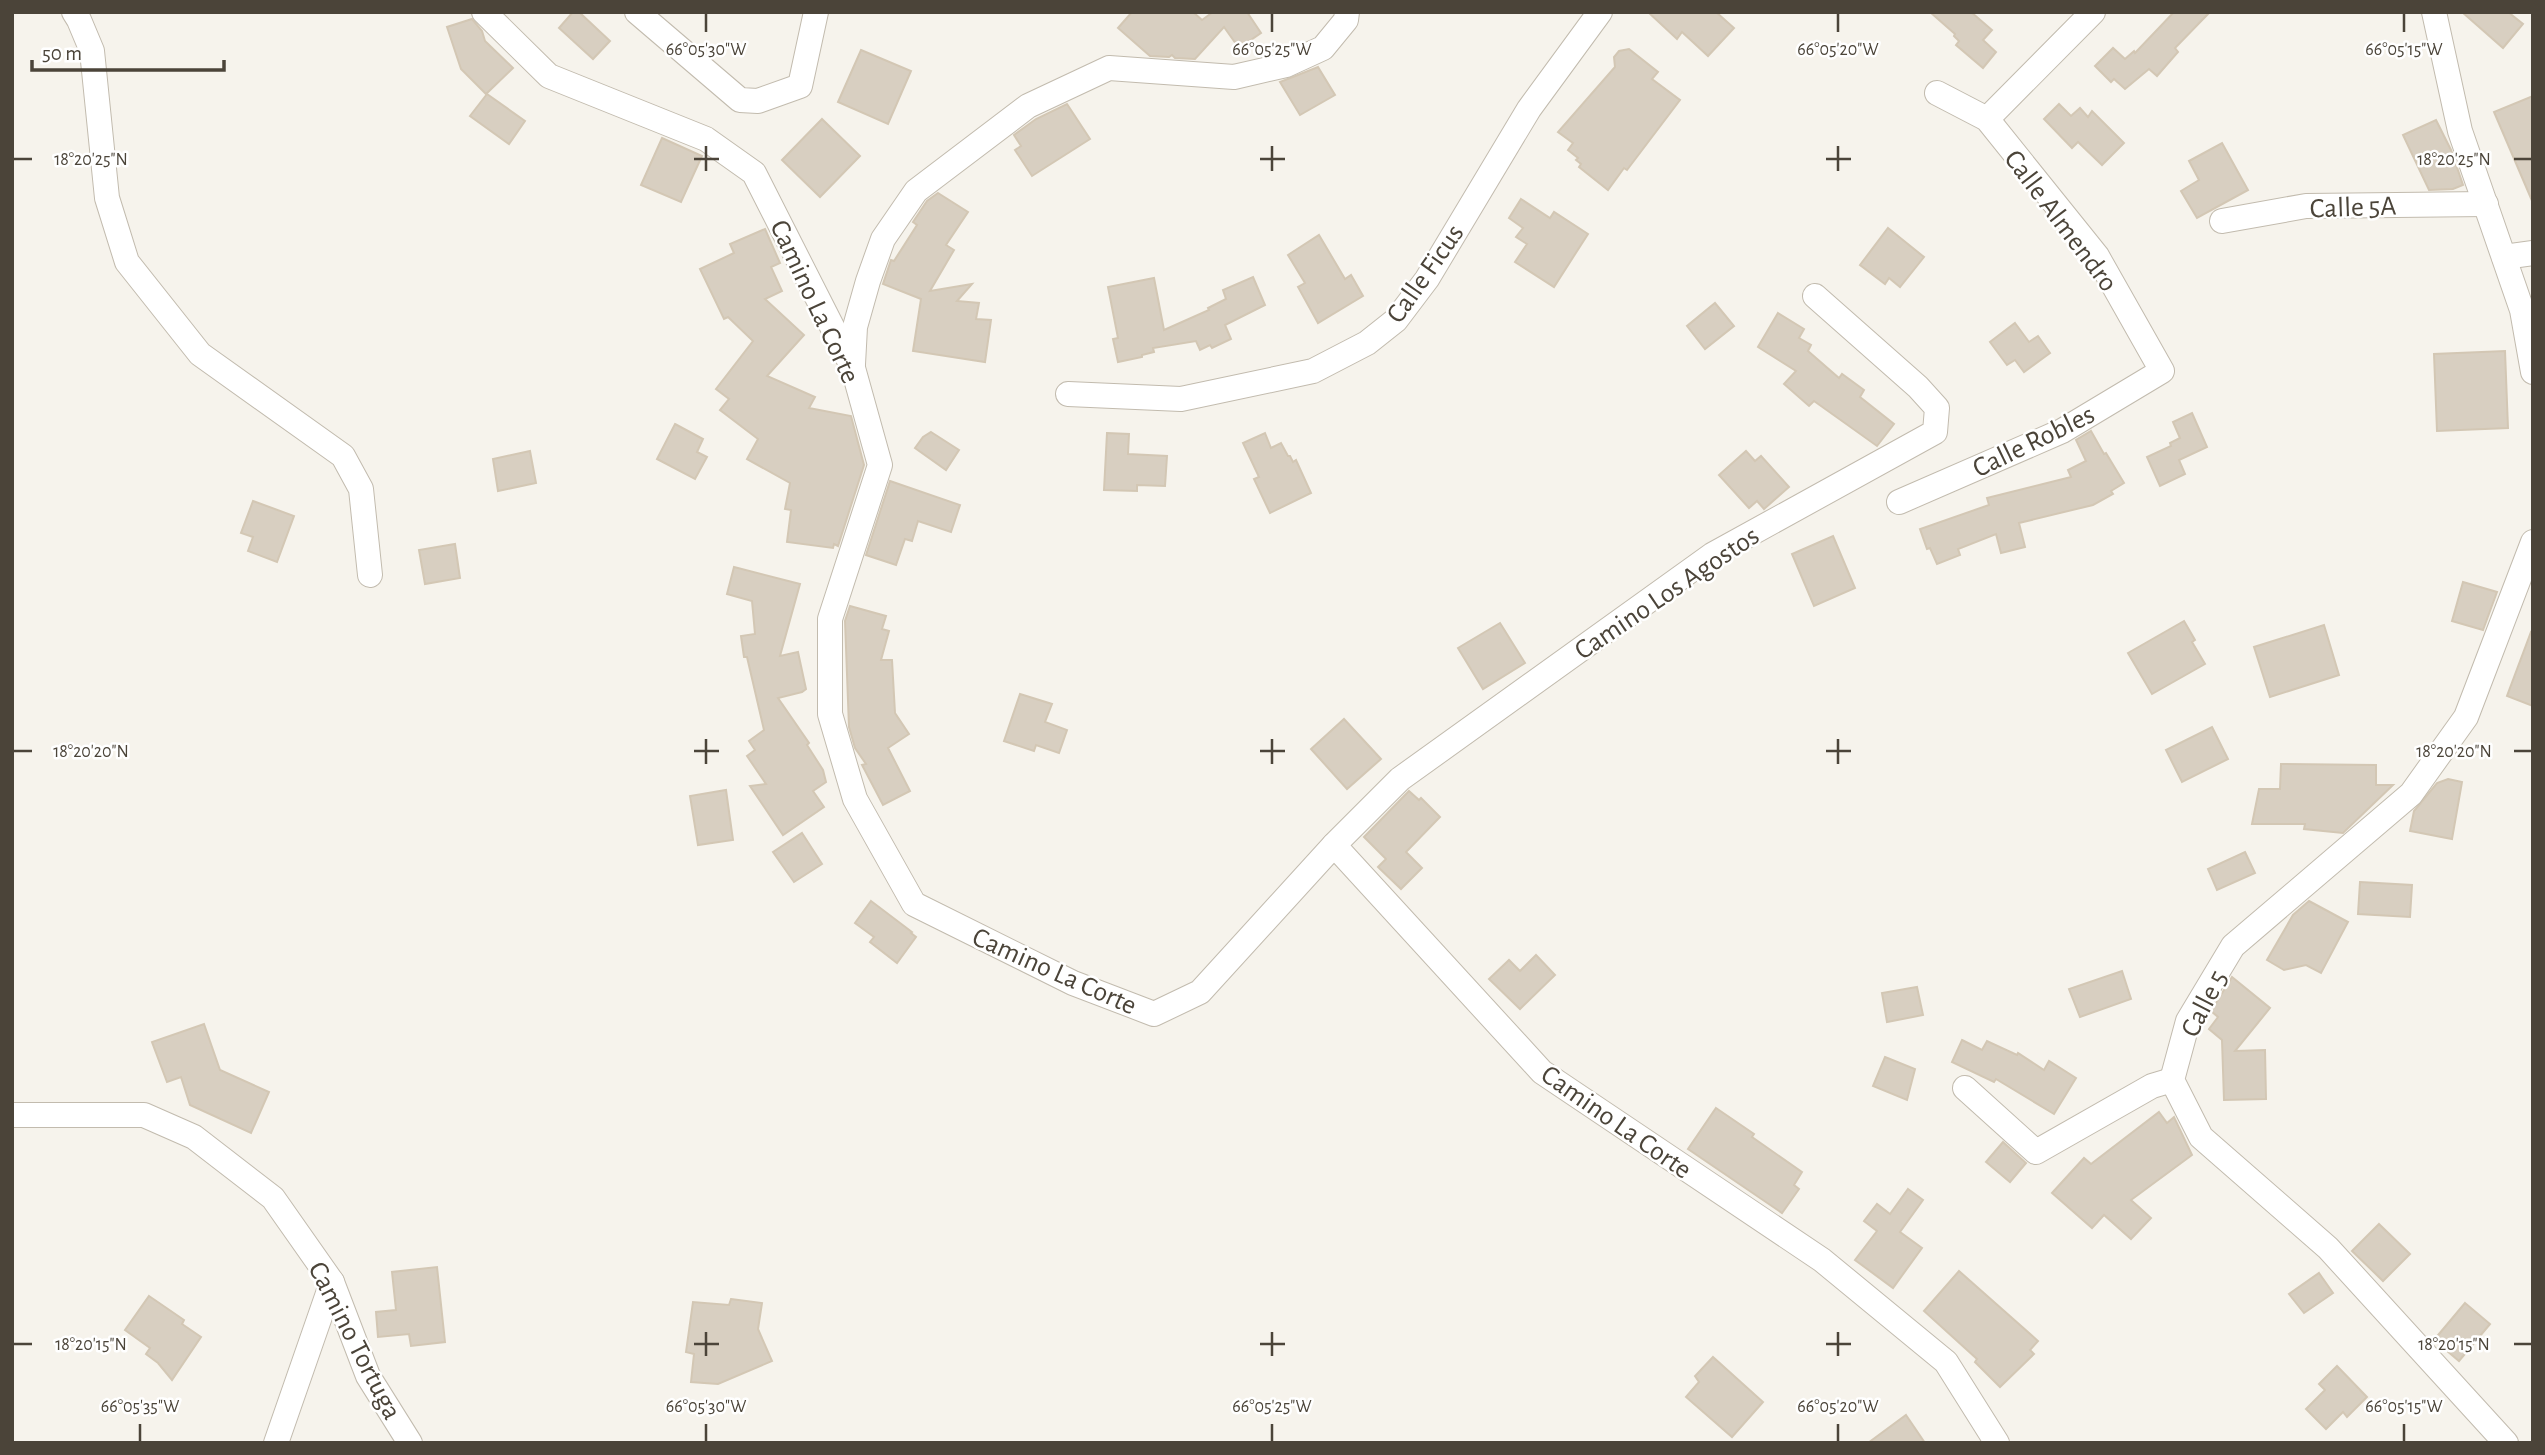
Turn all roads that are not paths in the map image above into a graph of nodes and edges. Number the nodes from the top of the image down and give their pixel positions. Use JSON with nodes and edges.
{"nodes":[{"id":1,"x":74,"y":12,"type":"edge"},
{"id":2,"x":484,"y":12,"type":"edge"},
{"id":3,"x":637,"y":12,"type":"edge"},
{"id":4,"x":816,"y":12,"type":"edge"},
{"id":5,"x":1347,"y":12,"type":"edge"},
{"id":6,"x":1600,"y":12,"type":"edge"},
{"id":7,"x":2093,"y":12,"type":"edge"},
{"id":8,"x":2434,"y":12,"type":"edge"},
{"id":9,"x":1937,"y":93,"type":"dead end"},
{"id":10,"x":1987,"y":119,"type":"junction"},
{"id":11,"x":2486,"y":204,"type":"junction"},
{"id":12,"x":2222,"y":221,"type":"dead end"},
{"id":13,"x":2533,"y":253,"type":"edge"},
{"id":14,"x":2504,"y":257,"type":"junction"},
{"id":15,"x":1815,"y":296,"type":"dead end"},
{"id":16,"x":853,"y":368,"type":"junction"},
{"id":17,"x":2162,"y":371,"type":"joint"},
{"id":18,"x":2533,"y":372,"type":"edge"},
{"id":19,"x":1069,"y":394,"type":"dead end"},
{"id":20,"x":1899,"y":502,"type":"dead end"},
{"id":21,"x":2533,"y":541,"type":"edge"},
{"id":22,"x":370,"y":575,"type":"dead end"},
{"id":23,"x":1334,"y":845,"type":"junction"},
{"id":24,"x":2172,"y":1080,"type":"junction"},
{"id":25,"x":1965,"y":1088,"type":"dead end"},
{"id":26,"x":12,"y":1115,"type":"edge"},
{"id":27,"x":332,"y":1282,"type":"junction"},
{"id":28,"x":276,"y":1443,"type":"edge"},
{"id":29,"x":410,"y":1443,"type":"edge"},
{"id":30,"x":1997,"y":1443,"type":"edge"},
{"id":31,"x":2506,"y":1443,"type":"edge"}],
"edges":[{"from":1,"to":22,"type":"street"},
{"from":2,"to":16,"type":"street","name":"Camino La Corte"},
{"from":3,"to":4,"type":"street"},
{"from":5,"to":16,"type":"street"},
{"from":6,"to":19,"type":"street","name":"Calle Ficus"},
{"from":7,"to":10,"type":"street"},
{"from":8,"to":11,"type":"street"},
{"from":9,"to":10,"type":"street","name":"Calle Almendro"},
{"from":10,"to":17,"type":"street","name":"Calle Almendro"},
{"from":11,"to":12,"type":"street","name":"Calle 5A"},
{"from":11,"to":14,"type":"street"},
{"from":13,"to":14,"type":"street"},
{"from":14,"to":18,"type":"street"},
{"from":15,"to":23,"type":"street","name":"Camino Los Agostos"},
{"from":16,"to":23,"type":"street","name":"Camino La Corte"},
{"from":17,"to":20,"type":"street","name":"Calle Robles"},
{"from":21,"to":24,"type":"street","name":"Calle 5"},
{"from":23,"to":30,"type":"street","name":"Camino La Corte"},
{"from":24,"to":25,"type":"street"},
{"from":24,"to":31,"type":"street"},
{"from":26,"to":27,"type":"street","name":"Camino Tortuga"},
{"from":27,"to":28,"type":"street"},
{"from":27,"to":29,"type":"street","name":"Camino Tortuga"}]}
